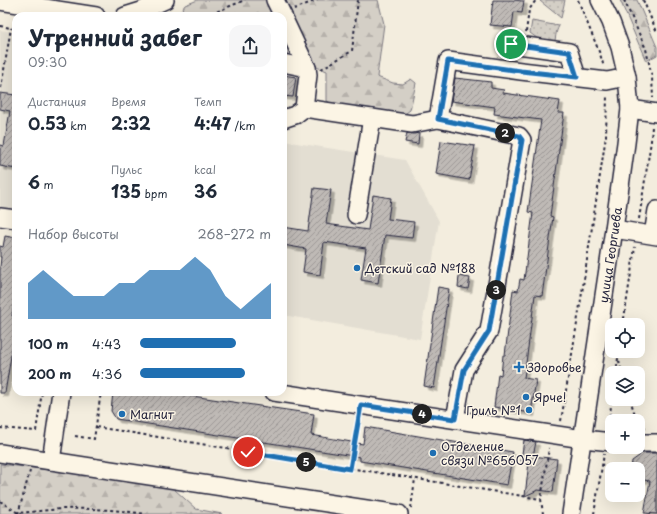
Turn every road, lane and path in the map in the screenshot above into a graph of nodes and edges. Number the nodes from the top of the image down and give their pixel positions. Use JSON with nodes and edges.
{"nodes":[{"id":1,"x":165,"y":0,"type":"edge"},
{"id":2,"x":245,"y":0,"type":"edge"},
{"id":3,"x":317,"y":0,"type":"edge"},
{"id":4,"x":358,"y":0,"type":"edge"},
{"id":5,"x":578,"y":0,"type":"edge"},
{"id":6,"x":600,"y":0,"type":"edge"},
{"id":7,"x":624,"y":0,"type":"edge"},
{"id":8,"x":643,"y":0,"type":"edge"},
{"id":9,"x":0,"y":1,"type":"edge"},
{"id":10,"x":70,"y":12,"type":"edge"},
{"id":11,"x":138,"y":12,"type":"edge"},
{"id":12,"x":216,"y":12,"type":"edge"},
{"id":13,"x":281,"y":12,"type":"edge"},
{"id":14,"x":0,"y":26,"type":"edge"},
{"id":15,"x":287,"y":26,"type":"edge"},
{"id":16,"x":11,"y":28,"type":"joint"},
{"id":17,"x":657,"y":32,"type":"edge"},
{"id":18,"x":511,"y":44,"type":"dead end"},
{"id":19,"x":287,"y":65,"type":"edge"},
{"id":20,"x":307,"y":73,"type":"junction"},
{"id":21,"x":577,"y":77,"type":"junction"},
{"id":22,"x":627,"y":77,"type":"junction"},
{"id":23,"x":607,"y":81,"type":"junction"},
{"id":24,"x":1,"y":88,"type":"dead end"},
{"id":25,"x":304,"y":108,"type":"junction"},
{"id":26,"x":630,"y":109,"type":"junction"},
{"id":27,"x":655,"y":112,"type":"edge"},
{"id":28,"x":287,"y":118,"type":"edge"},
{"id":29,"x":372,"y":118,"type":"junction"},
{"id":30,"x":438,"y":119,"type":"junction"},
{"id":31,"x":657,"y":210,"type":"edge"},
{"id":32,"x":356,"y":215,"type":"dead end"},
{"id":33,"x":0,"y":217,"type":"edge"},
{"id":34,"x":12,"y":218,"type":"edge"},
{"id":35,"x":614,"y":229,"type":"junction"},
{"id":36,"x":649,"y":234,"type":"edge"},
{"id":37,"x":625,"y":318,"type":"edge"},
{"id":38,"x":618,"y":358,"type":"joint"},
{"id":39,"x":617,"y":366,"type":"edge"},
{"id":40,"x":620,"y":366,"type":"edge"},
{"id":41,"x":287,"y":394,"type":"edge"},
{"id":42,"x":41,"y":396,"type":"edge"},
{"id":43,"x":60,"y":396,"type":"edge"},
{"id":44,"x":100,"y":396,"type":"edge"},
{"id":45,"x":361,"y":405,"type":"junction"},
{"id":46,"x":455,"y":419,"type":"junction"},
{"id":47,"x":96,"y":427,"type":"junction"},
{"id":48,"x":0,"y":428,"type":"edge"},
{"id":49,"x":558,"y":435,"type":"junction"},
{"id":50,"x":75,"y":436,"type":"dead end"},
{"id":51,"x":583,"y":439,"type":"junction"},
{"id":52,"x":605,"y":441,"type":"edge"},
{"id":53,"x":645,"y":443,"type":"edge"},
{"id":54,"x":657,"y":444,"type":"edge"},
{"id":55,"x":0,"y":453,"type":"edge"},
{"id":56,"x":51,"y":461,"type":"junction"},
{"id":57,"x":350,"y":469,"type":"junction"},
{"id":58,"x":30,"y":471,"type":"dead end"},
{"id":59,"x":415,"y":479,"type":"junction"},
{"id":60,"x":541,"y":499,"type":"junction"},
{"id":61,"x":0,"y":501,"type":"edge"},
{"id":62,"x":18,"y":514,"type":"edge"},
{"id":63,"x":146,"y":514,"type":"edge"},
{"id":64,"x":399,"y":514,"type":"edge"},
{"id":65,"x":410,"y":514,"type":"edge"},
{"id":66,"x":543,"y":514,"type":"edge"},
{"id":67,"x":572,"y":514,"type":"edge"}],
"edges":[{"from":1,"to":11,"type":"street"},
{"from":2,"to":12,"type":"path"},
{"from":3,"to":13,"type":"path"},
{"from":4,"to":20,"type":"path"},
{"from":5,"to":23,"type":"path"},
{"from":6,"to":22,"type":"street","name":"улица Георгиева"},
{"from":7,"to":27,"type":"path"},
{"from":8,"to":17,"type":"path"},
{"from":9,"to":10,"type":"street"},
{"from":14,"to":16,"type":"path"},
{"from":15,"to":20,"type":"street"},
{"from":16,"to":24,"type":"path"},
{"from":18,"to":21,"type":"street"},
{"from":19,"to":20,"type":"street"},
{"from":20,"to":25,"type":"street"},
{"from":21,"to":23,"type":"street"},
{"from":21,"to":30,"type":"street"},
{"from":22,"to":23,"type":"street"},
{"from":22,"to":26,"type":"street","name":"улица Георгиева"},
{"from":23,"to":49,"type":"path"},
{"from":25,"to":28,"type":"street"},
{"from":25,"to":29,"type":"street"},
{"from":26,"to":27,"type":"street"},
{"from":26,"to":35,"type":"street","name":"улица Георгиева"},
{"from":27,"to":36,"type":"path"},
{"from":29,"to":30,"type":"street"},
{"from":29,"to":32,"type":"street"},
{"from":30,"to":46,"type":"street"},
{"from":31,"to":36,"type":"street"},
{"from":33,"to":34,"type":"street"},
{"from":35,"to":36,"type":"street"},
{"from":35,"to":51,"type":"street","name":"улица Георгиева"},
{"from":36,"to":37,"type":"path"},
{"from":38,"to":39,"type":"path"},
{"from":38,"to":40,"type":"path"},
{"from":41,"to":45,"type":"street"},
{"from":42,"to":48,"type":"path"},
{"from":43,"to":56,"type":"street"},
{"from":44,"to":47,"type":"path"},
{"from":45,"to":46,"type":"street"},
{"from":45,"to":57,"type":"path"},
{"from":46,"to":49,"type":"street"},
{"from":47,"to":50,"type":"path"},
{"from":47,"to":57,"type":"path"},
{"from":49,"to":51,"type":"street"},
{"from":49,"to":60,"type":"path"},
{"from":51,"to":52,"type":"street"},
{"from":51,"to":67,"type":"street","name":"улица Георгиева"},
{"from":53,"to":54,"type":"street"},
{"from":55,"to":56,"type":"street"},
{"from":56,"to":64,"type":"street"},
{"from":57,"to":59,"type":"path"},
{"from":58,"to":62,"type":"path"},
{"from":59,"to":60,"type":"path"},
{"from":59,"to":65,"type":"path"},
{"from":60,"to":66,"type":"path"},
{"from":61,"to":62,"type":"path"},
{"from":62,"to":63,"type":"path"}]}
